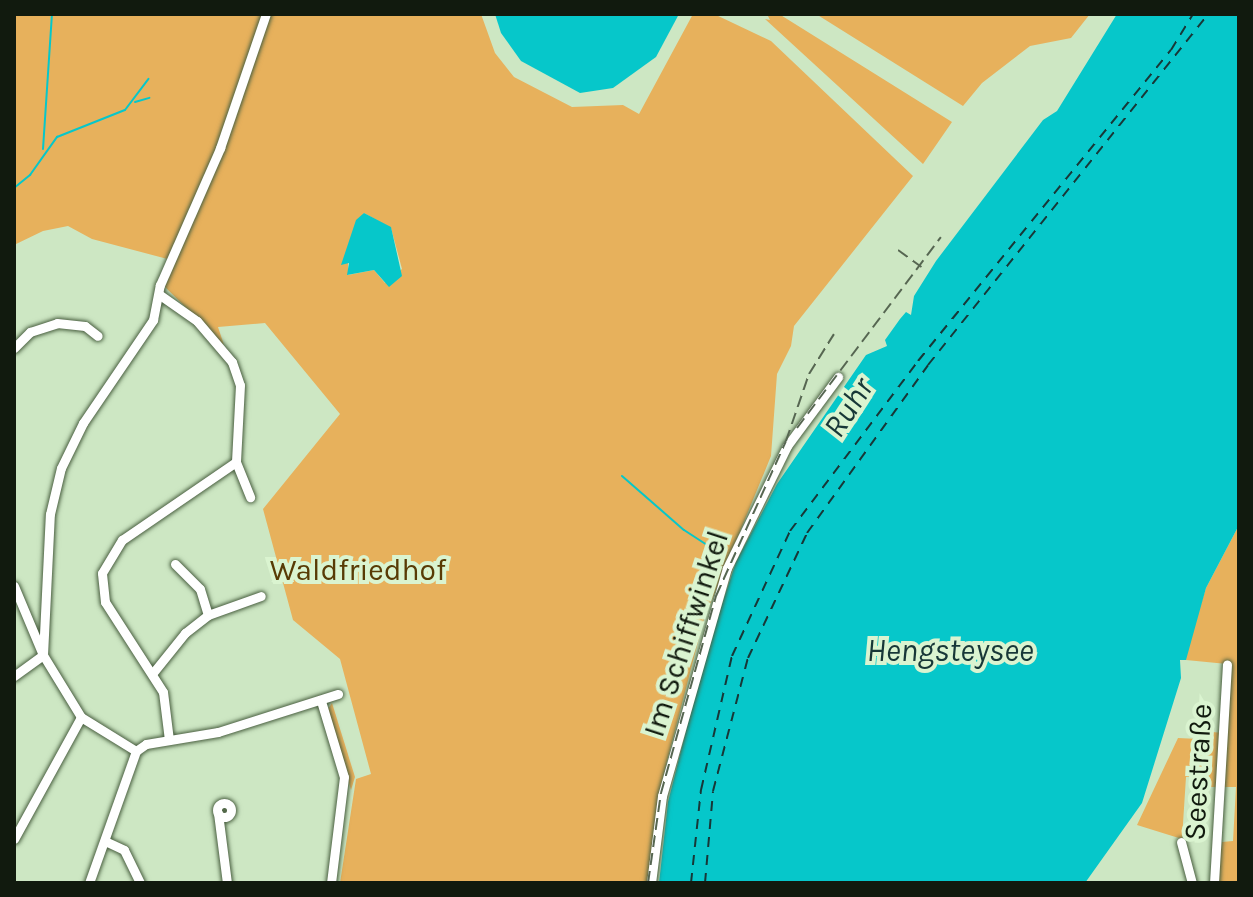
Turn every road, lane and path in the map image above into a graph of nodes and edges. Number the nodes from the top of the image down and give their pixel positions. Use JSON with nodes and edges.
{"nodes":[{"id":1,"x":266,"y":14,"type":"edge"},
{"id":2,"x":160,"y":295,"type":"junction"},
{"id":3,"x":98,"y":336,"type":"dead end"},
{"id":4,"x":14,"y":348,"type":"edge"},
{"id":5,"x":838,"y":377,"type":"dead end"},
{"id":6,"x":236,"y":462,"type":"junction"},
{"id":7,"x":250,"y":497,"type":"dead end"},
{"id":8,"x":175,"y":564,"type":"dead end"},
{"id":9,"x":14,"y":586,"type":"edge"},
{"id":10,"x":261,"y":596,"type":"dead end"},
{"id":11,"x":208,"y":615,"type":"junction"},
{"id":12,"x":43,"y":655,"type":"junction"},
{"id":13,"x":1227,"y":664,"type":"dead end"},
{"id":14,"x":152,"y":674,"type":"junction"},
{"id":15,"x":14,"y":676,"type":"edge"},
{"id":16,"x":338,"y":694,"type":"dead end"},
{"id":17,"x":321,"y":701,"type":"junction"},
{"id":18,"x":81,"y":717,"type":"junction"},
{"id":19,"x":169,"y":740,"type":"junction"},
{"id":20,"x":136,"y":751,"type":"junction"},
{"id":21,"x":218,"y":813,"type":"dead end"},
{"id":22,"x":14,"y":839,"type":"edge"},
{"id":23,"x":105,"y":841,"type":"junction"},
{"id":24,"x":1181,"y":842,"type":"dead end"},
{"id":25,"x":89,"y":883,"type":"edge"},
{"id":26,"x":140,"y":883,"type":"edge"},
{"id":27,"x":227,"y":883,"type":"edge"},
{"id":28,"x":331,"y":883,"type":"edge"},
{"id":29,"x":651,"y":883,"type":"edge"},
{"id":30,"x":1192,"y":883,"type":"edge"},
{"id":31,"x":1214,"y":883,"type":"edge"}],
"edges":[{"from":1,"to":2,"type":"street"},
{"from":2,"to":6,"type":"street"},
{"from":2,"to":12,"type":"street"},
{"from":3,"to":4,"type":"street"},
{"from":5,"to":29,"type":"street","name":"Im Schiffwinkel"},
{"from":6,"to":7,"type":"street"},
{"from":6,"to":14,"type":"street"},
{"from":8,"to":11,"type":"street"},
{"from":9,"to":12,"type":"street"},
{"from":10,"to":11,"type":"street"},
{"from":11,"to":14,"type":"street"},
{"from":12,"to":15,"type":"street"},
{"from":12,"to":18,"type":"street"},
{"from":13,"to":31,"type":"street","name":"Seestraße"},
{"from":14,"to":19,"type":"street"},
{"from":16,"to":17,"type":"street"},
{"from":17,"to":19,"type":"street"},
{"from":17,"to":28,"type":"street"},
{"from":18,"to":20,"type":"street"},
{"from":18,"to":22,"type":"street"},
{"from":19,"to":20,"type":"street"},
{"from":20,"to":23,"type":"street"},
{"from":21,"to":27,"type":"street"},
{"from":23,"to":25,"type":"street"},
{"from":23,"to":26,"type":"street"},
{"from":24,"to":30,"type":"street","name":"Seestraße"}]}
